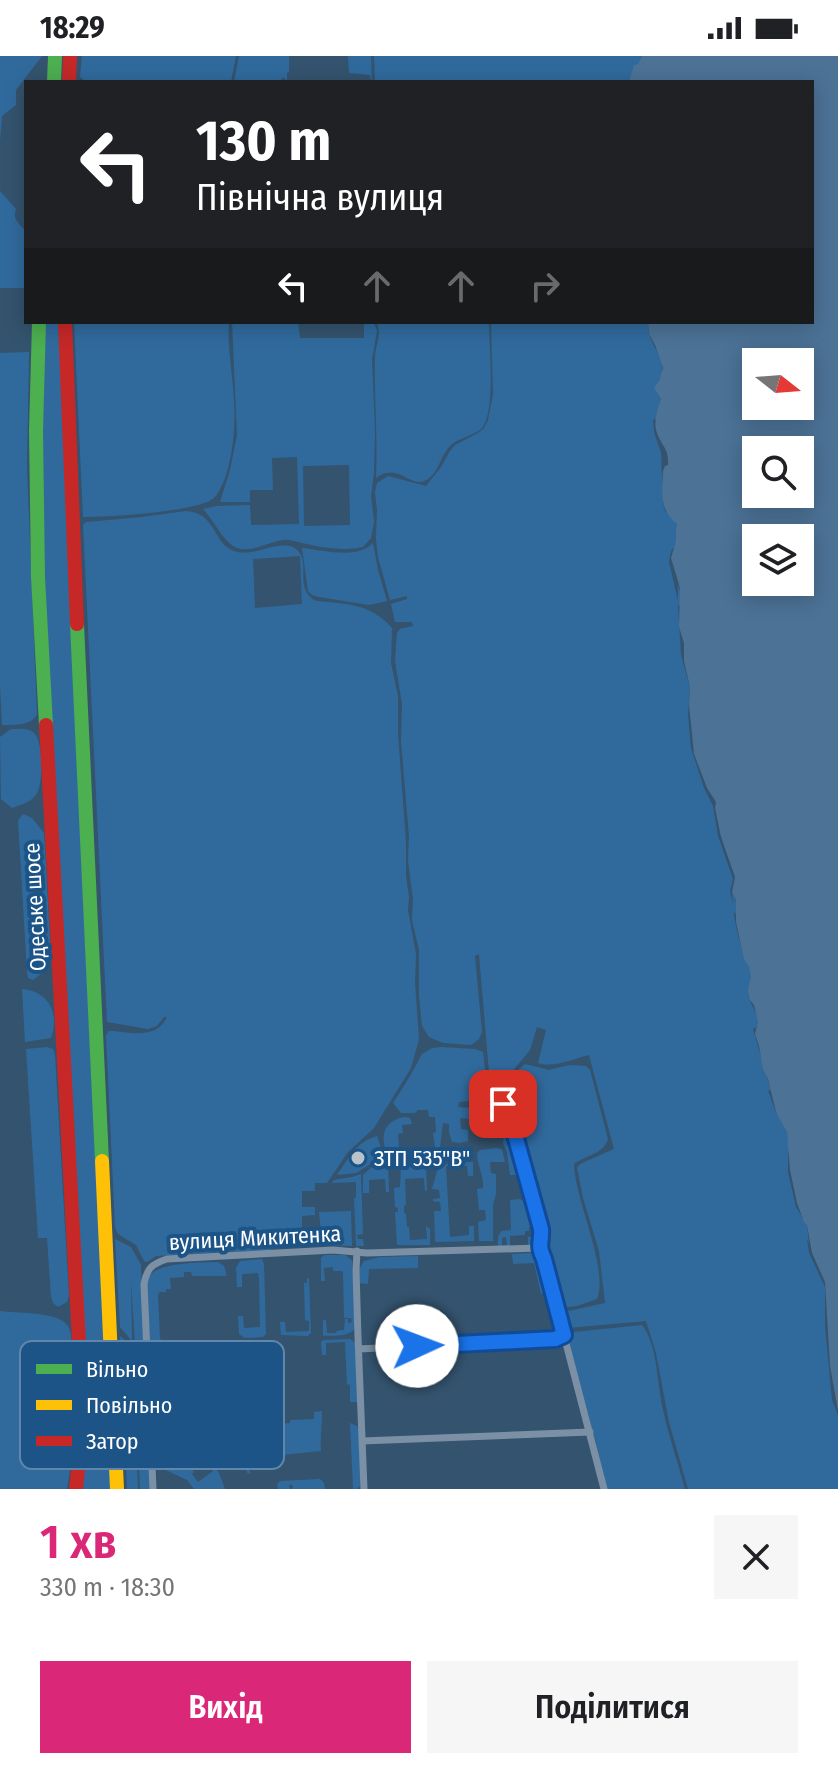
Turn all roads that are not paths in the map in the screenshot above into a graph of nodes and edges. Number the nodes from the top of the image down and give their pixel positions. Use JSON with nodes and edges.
{"nodes":[{"id":1,"x":55,"y":56,"type":"edge"},
{"id":2,"x":70,"y":56,"type":"edge"},
{"id":3,"x":54,"y":80,"type":"edge"},
{"id":4,"x":69,"y":80,"type":"edge"},
{"id":5,"x":39,"y":324,"type":"edge"},
{"id":6,"x":65,"y":324,"type":"edge"},
{"id":7,"x":503,"y":1104,"type":"dead end"},
{"id":8,"x":539,"y":1248,"type":"junction"},
{"id":9,"x":357,"y":1251,"type":"junction"},
{"id":10,"x":564,"y":1335,"type":"junction"},
{"id":11,"x":79,"y":1341,"type":"edge"},
{"id":12,"x":110,"y":1341,"type":"edge"},
{"id":13,"x":147,"y":1341,"type":"edge"},
{"id":14,"x":359,"y":1349,"type":"junction"},
{"id":15,"x":590,"y":1432,"type":"junction"},
{"id":16,"x":362,"y":1441,"type":"junction"},
{"id":17,"x":78,"y":1469,"type":"edge"},
{"id":18,"x":116,"y":1469,"type":"edge"},
{"id":19,"x":152,"y":1469,"type":"edge"},
{"id":20,"x":76,"y":1489,"type":"edge"},
{"id":21,"x":117,"y":1489,"type":"edge"},
{"id":22,"x":153,"y":1489,"type":"edge"},
{"id":23,"x":364,"y":1489,"type":"edge"},
{"id":24,"x":604,"y":1489,"type":"edge"}],
"edges":[{"from":1,"to":3,"type":"highway"},
{"from":2,"to":4,"type":"highway"},
{"from":5,"to":11,"type":"highway","name":"Одеське шосе"},
{"from":6,"to":12,"type":"highway"},
{"from":7,"to":8,"type":"street"},
{"from":8,"to":9,"type":"street","name":"вулиця Микитенка"},
{"from":8,"to":10,"type":"street"},
{"from":9,"to":13,"type":"street","name":"вулиця Микитенка"},
{"from":9,"to":14,"type":"street"},
{"from":10,"to":14,"type":"street"},
{"from":10,"to":15,"type":"street"},
{"from":14,"to":16,"type":"street"},
{"from":15,"to":16,"type":"street"},
{"from":15,"to":24,"type":"street"},
{"from":16,"to":23,"type":"street"},
{"from":17,"to":20,"type":"highway","name":"Одеське шосе"},
{"from":18,"to":21,"type":"highway"},
{"from":19,"to":22,"type":"street","name":"вулиця Микитенка"}]}
